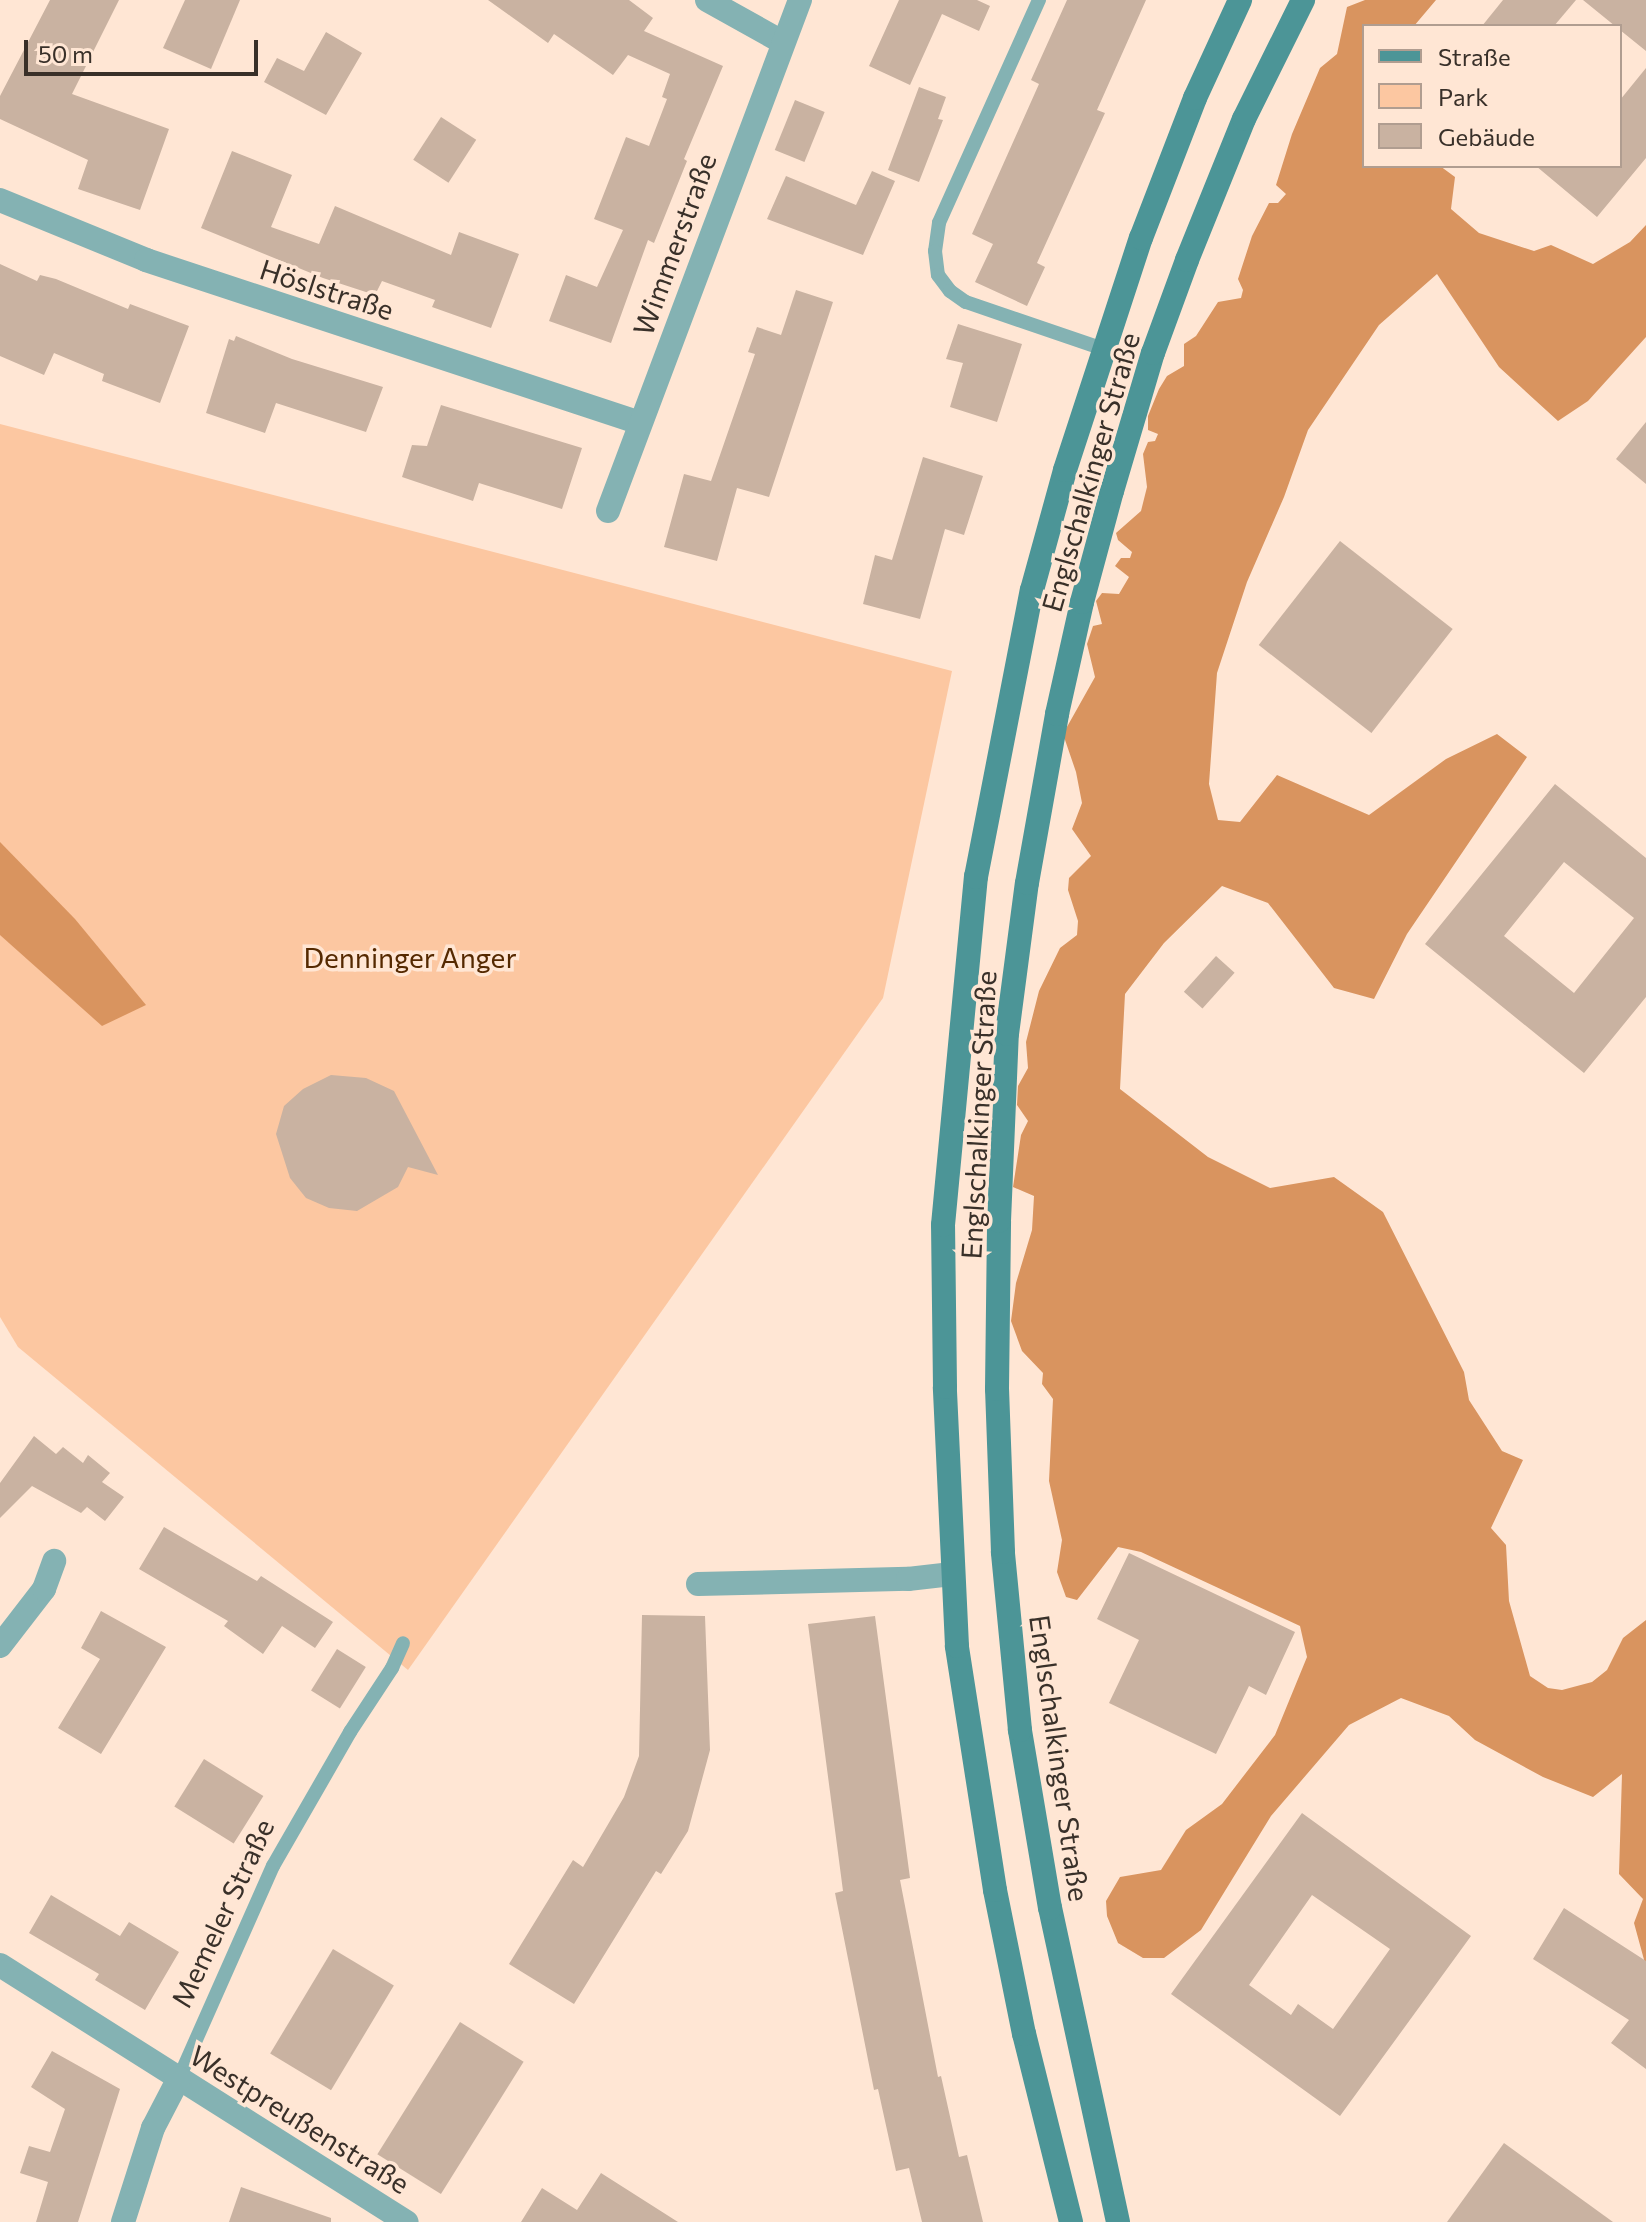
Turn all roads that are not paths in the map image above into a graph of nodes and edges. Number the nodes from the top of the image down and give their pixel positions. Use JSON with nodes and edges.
{"nodes":[{"id":1,"x":707,"y":0,"type":"edge"},
{"id":2,"x":800,"y":0,"type":"edge"},
{"id":3,"x":1039,"y":0,"type":"edge"},
{"id":4,"x":1240,"y":0,"type":"edge"},
{"id":5,"x":1303,"y":0,"type":"edge"},
{"id":6,"x":782,"y":42,"type":"junction"},
{"id":7,"x":0,"y":200,"type":"edge"},
{"id":8,"x":1103,"y":349,"type":"junction"},
{"id":9,"x":640,"y":423,"type":"junction"},
{"id":10,"x":608,"y":511,"type":"dead end"},
{"id":11,"x":54,"y":1561,"type":"dead end"},
{"id":12,"x":952,"y":1574,"type":"junction"},
{"id":13,"x":698,"y":1584,"type":"dead end"},
{"id":14,"x":403,"y":1643,"type":"dead end"},
{"id":15,"x":0,"y":1646,"type":"edge"},
{"id":16,"x":0,"y":1965,"type":"edge"},
{"id":17,"x":179,"y":2078,"type":"junction"},
{"id":18,"x":123,"y":2222,"type":"edge"},
{"id":19,"x":407,"y":2222,"type":"edge"},
{"id":20,"x":1071,"y":2222,"type":"edge"},
{"id":21,"x":1118,"y":2222,"type":"edge"}],
"edges":[{"from":1,"to":6,"type":"street"},
{"from":2,"to":6,"type":"street","name":"Wimmerstraße"},
{"from":3,"to":8,"type":"lane"},
{"from":4,"to":8,"type":"main road","name":"Englschalkinger Straße"},
{"from":5,"to":21,"type":"main road","name":"Englschalkinger Straße"},
{"from":6,"to":9,"type":"street","name":"Wimmerstraße"},
{"from":7,"to":9,"type":"street","name":"Höslstraße"},
{"from":8,"to":12,"type":"main road","name":"Englschalkinger Straße"},
{"from":9,"to":10,"type":"street","name":"Wimmerstraße"},
{"from":11,"to":15,"type":"street"},
{"from":12,"to":13,"type":"street"},
{"from":12,"to":20,"type":"main road","name":"Englschalkinger Straße"},
{"from":14,"to":17,"type":"lane","name":"Memeler Straße"},
{"from":16,"to":17,"type":"street","name":"Westpreußenstraße"},
{"from":17,"to":18,"type":"street","name":"Memeler Straße"},
{"from":17,"to":19,"type":"street","name":"Westpreußenstraße"}]}
